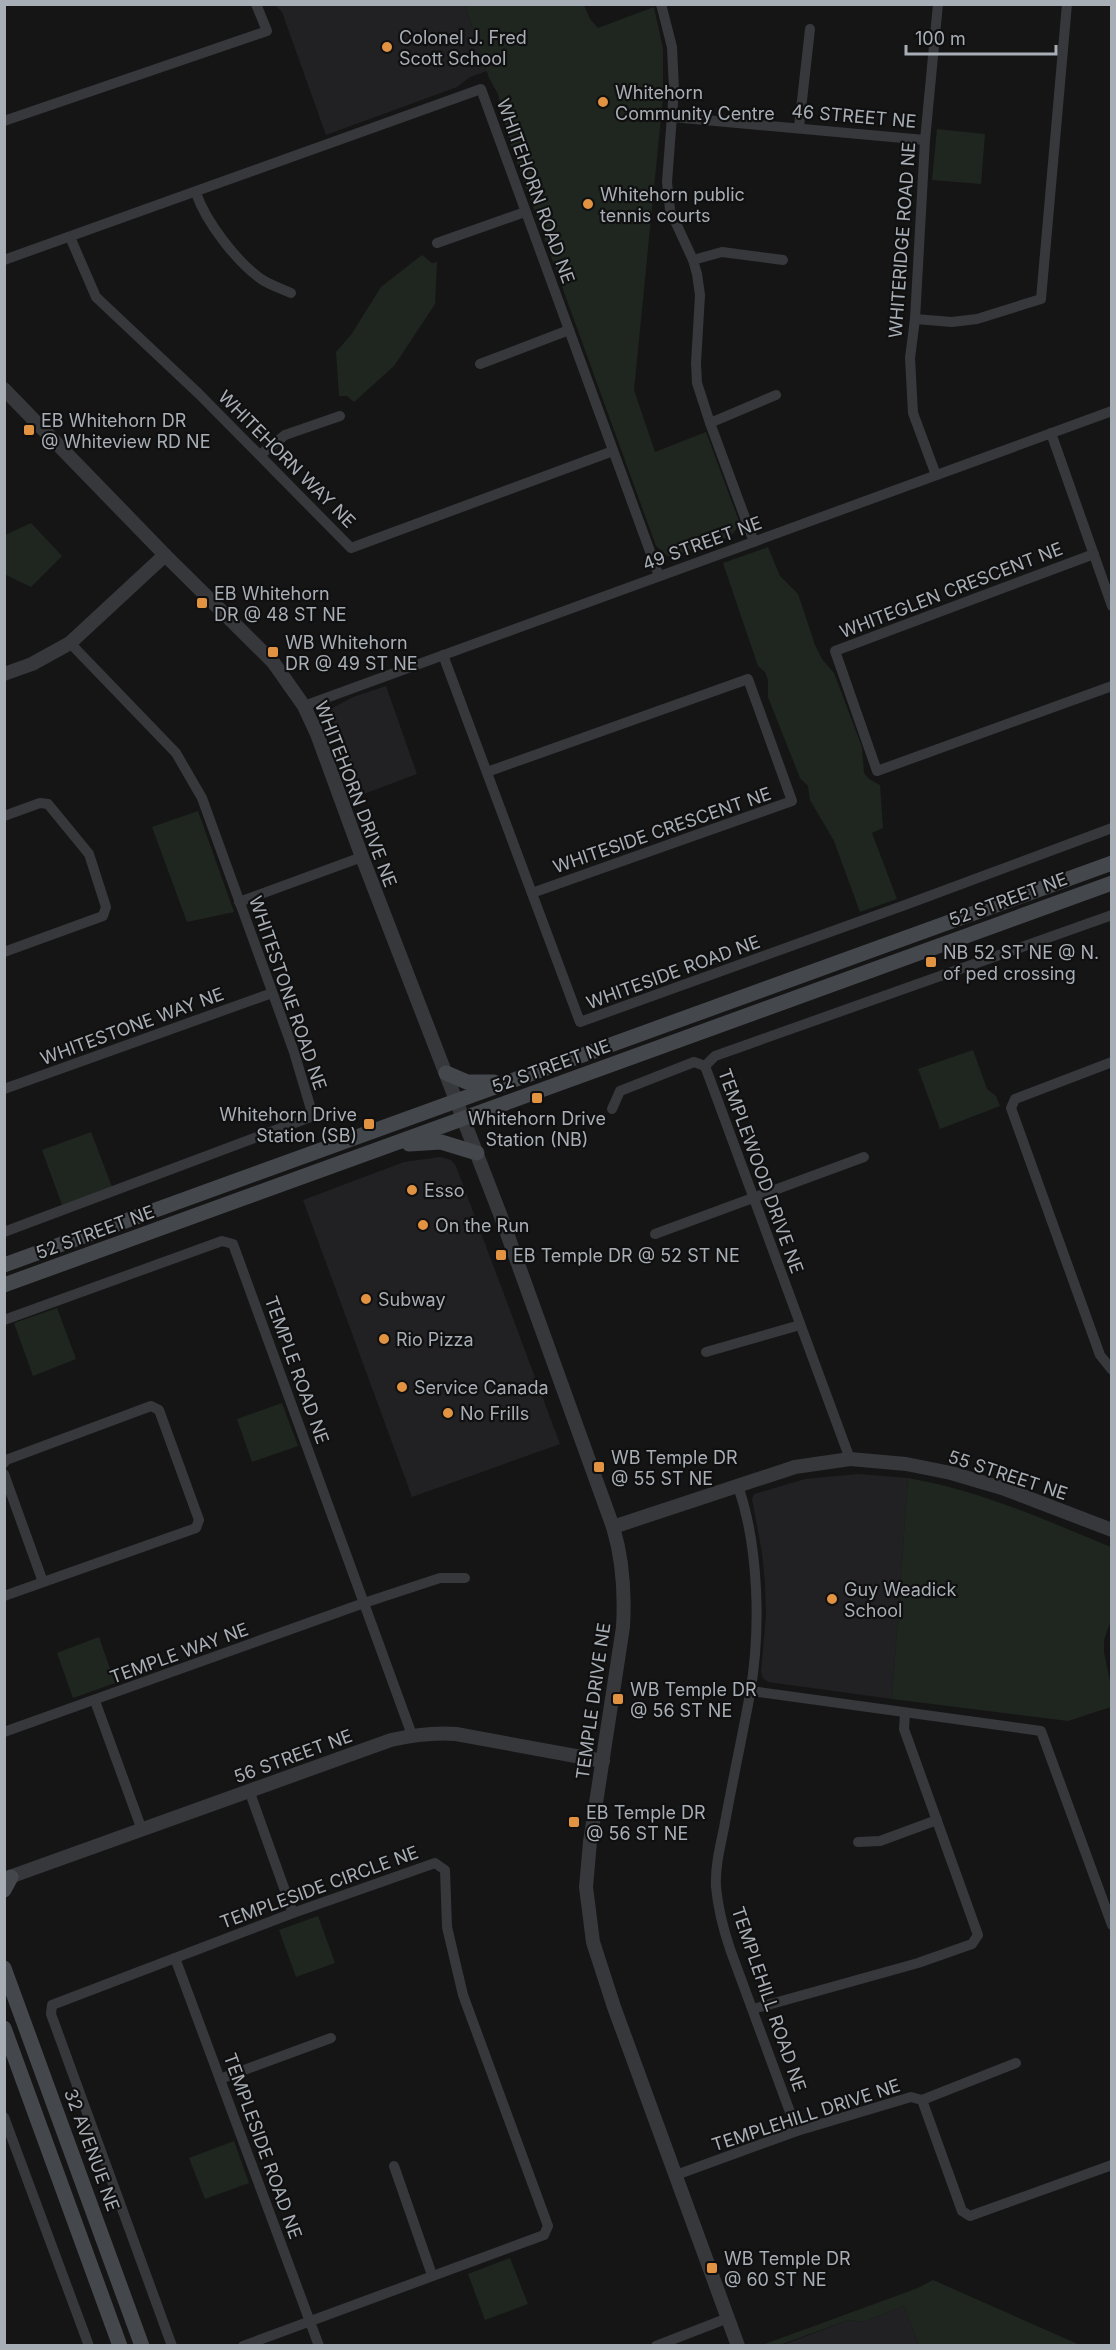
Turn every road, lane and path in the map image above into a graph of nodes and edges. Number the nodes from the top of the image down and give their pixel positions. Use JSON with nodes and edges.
{"nodes":[{"id":1,"x":256,"y":4,"type":"edge"},
{"id":2,"x":661,"y":4,"type":"edge"},
{"id":3,"x":938,"y":4,"type":"edge"},
{"id":4,"x":1067,"y":4,"type":"edge"},
{"id":5,"x":810,"y":29,"type":"dead end"},
{"id":6,"x":672,"y":117,"type":"junction"},
{"id":7,"x":4,"y":121,"type":"edge"},
{"id":8,"x":799,"y":127,"type":"junction"},
{"id":9,"x":925,"y":140,"type":"junction"},
{"id":10,"x":196,"y":193,"type":"junction"},
{"id":11,"x":525,"y":212,"type":"junction"},
{"id":12,"x":70,"y":237,"type":"junction"},
{"id":13,"x":437,"y":243,"type":"dead end"},
{"id":14,"x":4,"y":260,"type":"edge"},
{"id":15,"x":693,"y":260,"type":"junction"},
{"id":16,"x":783,"y":260,"type":"dead end"},
{"id":17,"x":291,"y":293,"type":"dead end"},
{"id":18,"x":915,"y":319,"type":"junction"},
{"id":19,"x":569,"y":330,"type":"junction"},
{"id":20,"x":480,"y":364,"type":"dead end"},
{"id":21,"x":4,"y":389,"type":"edge"},
{"id":22,"x":776,"y":394,"type":"dead end"},
{"id":23,"x":1112,"y":411,"type":"edge"},
{"id":24,"x":340,"y":416,"type":"dead end"},
{"id":25,"x":710,"y":423,"type":"junction"},
{"id":26,"x":1051,"y":433,"type":"junction"},
{"id":27,"x":613,"y":451,"type":"junction"},
{"id":28,"x":261,"y":455,"type":"junction"},
{"id":29,"x":936,"y":475,"type":"junction"},
{"id":30,"x":754,"y":542,"type":"junction"},
{"id":31,"x":1094,"y":554,"type":"junction"},
{"id":32,"x":165,"y":555,"type":"junction"},
{"id":33,"x":658,"y":576,"type":"junction"},
{"id":34,"x":1112,"y":606,"type":"edge"},
{"id":35,"x":70,"y":643,"type":"junction"},
{"id":36,"x":443,"y":655,"type":"junction"},
{"id":37,"x":4,"y":674,"type":"edge"},
{"id":38,"x":1112,"y":686,"type":"edge"},
{"id":39,"x":304,"y":706,"type":"junction"},
{"id":40,"x":487,"y":772,"type":"junction"},
{"id":41,"x":4,"y":816,"type":"edge"},
{"id":42,"x":1112,"y":828,"type":"edge"},
{"id":43,"x":362,"y":857,"type":"junction"},
{"id":44,"x":1112,"y":863,"type":"edge"},
{"id":45,"x":1112,"y":883,"type":"edge"},
{"id":46,"x":532,"y":893,"type":"junction"},
{"id":47,"x":239,"y":902,"type":"junction"},
{"id":48,"x":1112,"y":915,"type":"edge"},
{"id":49,"x":4,"y":952,"type":"edge"},
{"id":50,"x":272,"y":993,"type":"junction"},
{"id":51,"x":1112,"y":1062,"type":"edge"},
{"id":52,"x":705,"y":1066,"type":"junction"},
{"id":53,"x":446,"y":1073,"type":"junction"},
{"id":54,"x":506,"y":1082,"type":"junction"},
{"id":55,"x":4,"y":1089,"type":"edge"},
{"id":56,"x":456,"y":1100,"type":"junction"},
{"id":57,"x":612,"y":1109,"type":"dead end"},
{"id":58,"x":464,"y":1119,"type":"junction"},
{"id":59,"x":394,"y":1144,"type":"junction"},
{"id":60,"x":477,"y":1153,"type":"junction"},
{"id":61,"x":864,"y":1157,"type":"dead end"},
{"id":62,"x":754,"y":1198,"type":"junction"},
{"id":63,"x":4,"y":1232,"type":"edge"},
{"id":64,"x":655,"y":1234,"type":"dead end"},
{"id":65,"x":4,"y":1265,"type":"edge"},
{"id":66,"x":4,"y":1286,"type":"edge"},
{"id":67,"x":4,"y":1320,"type":"edge"},
{"id":68,"x":800,"y":1325,"type":"junction"},
{"id":69,"x":706,"y":1352,"type":"dead end"},
{"id":70,"x":1112,"y":1370,"type":"edge"},
{"id":71,"x":850,"y":1459,"type":"junction"},
{"id":72,"x":4,"y":1463,"type":"edge"},
{"id":73,"x":4,"y":1474,"type":"edge"},
{"id":74,"x":738,"y":1486,"type":"junction"},
{"id":75,"x":613,"y":1527,"type":"junction"},
{"id":76,"x":1112,"y":1530,"type":"edge"},
{"id":77,"x":465,"y":1578,"type":"dead end"},
{"id":78,"x":43,"y":1582,"type":"junction"},
{"id":79,"x":4,"y":1596,"type":"edge"},
{"id":80,"x":364,"y":1603,"type":"junction"},
{"id":81,"x":751,"y":1692,"type":"junction"},
{"id":82,"x":95,"y":1701,"type":"junction"},
{"id":83,"x":905,"y":1713,"type":"junction"},
{"id":84,"x":4,"y":1732,"type":"edge"},
{"id":85,"x":412,"y":1735,"type":"junction"},
{"id":86,"x":603,"y":1761,"type":"junction"},
{"id":87,"x":249,"y":1790,"type":"junction"},
{"id":88,"x":937,"y":1820,"type":"junction"},
{"id":89,"x":142,"y":1830,"type":"junction"},
{"id":90,"x":858,"y":1842,"type":"dead end"},
{"id":91,"x":7,"y":1882,"type":"edge"},
{"id":92,"x":293,"y":1913,"type":"junction"},
{"id":93,"x":1112,"y":1925,"type":"edge"},
{"id":94,"x":175,"y":1958,"type":"junction"},
{"id":95,"x":4,"y":1968,"type":"edge"},
{"id":96,"x":753,"y":2009,"type":"junction"},
{"id":97,"x":4,"y":2028,"type":"edge"},
{"id":98,"x":331,"y":2038,"type":"dead end"},
{"id":99,"x":1016,"y":2063,"type":"dead end"},
{"id":100,"x":220,"y":2079,"type":"junction"},
{"id":101,"x":922,"y":2100,"type":"junction"},
{"id":102,"x":4,"y":2117,"type":"edge"},
{"id":103,"x":797,"y":2131,"type":"junction"},
{"id":104,"x":1112,"y":2165,"type":"edge"},
{"id":105,"x":394,"y":2166,"type":"dead end"},
{"id":106,"x":676,"y":2175,"type":"junction"},
{"id":107,"x":432,"y":2276,"type":"junction"},
{"id":108,"x":728,"y":2318,"type":"junction"},
{"id":109,"x":310,"y":2322,"type":"junction"},
{"id":110,"x":89,"y":2346,"type":"edge"},
{"id":111,"x":120,"y":2346,"type":"edge"},
{"id":112,"x":142,"y":2346,"type":"edge"},
{"id":113,"x":172,"y":2346,"type":"edge"},
{"id":114,"x":243,"y":2346,"type":"edge"},
{"id":115,"x":319,"y":2346,"type":"edge"},
{"id":116,"x":656,"y":2346,"type":"edge"},
{"id":117,"x":738,"y":2346,"type":"edge"}],
"edges":[{"from":1,"to":7,"type":"street"},
{"from":2,"to":6,"type":"street"},
{"from":3,"to":9,"type":"street","name":"WHITERIDGE ROAD NE"},
{"from":4,"to":18,"type":"street"},
{"from":5,"to":8,"type":"street"},
{"from":6,"to":8,"type":"street","name":"46 STREET NE"},
{"from":6,"to":15,"type":"street"},
{"from":8,"to":9,"type":"street","name":"46 STREET NE"},
{"from":9,"to":18,"type":"street","name":"WHITERIDGE ROAD NE"},
{"from":10,"to":11,"type":"street","name":"WHITEHORN ROAD NE"},
{"from":10,"to":12,"type":"street","name":"WHITEHORN ROAD NE"},
{"from":10,"to":17,"type":"street"},
{"from":11,"to":13,"type":"street"},
{"from":11,"to":19,"type":"street","name":"WHITEHORN ROAD NE"},
{"from":12,"to":14,"type":"street","name":"WHITEHORN ROAD NE"},
{"from":12,"to":28,"type":"street","name":"WHITEHORN WAY NE"},
{"from":15,"to":16,"type":"street"},
{"from":15,"to":25,"type":"street"},
{"from":18,"to":29,"type":"street","name":"WHITERIDGE ROAD NE"},
{"from":19,"to":20,"type":"street"},
{"from":19,"to":27,"type":"street","name":"WHITEHORN ROAD NE"},
{"from":21,"to":32,"type":"street","name":"WHITEHORN DRIVE NE"},
{"from":22,"to":25,"type":"street"},
{"from":23,"to":26,"type":"street","name":"49 STREET NE"},
{"from":24,"to":28,"type":"street"},
{"from":25,"to":30,"type":"street"},
{"from":26,"to":29,"type":"street","name":"49 STREET NE"},
{"from":26,"to":31,"type":"street"},
{"from":27,"to":28,"type":"street","name":"WHITEHORN WAY NE"},
{"from":27,"to":33,"type":"street","name":"WHITEHORN ROAD NE"},
{"from":29,"to":30,"type":"street","name":"49 STREET NE"},
{"from":30,"to":33,"type":"street","name":"49 STREET NE"},
{"from":31,"to":34,"type":"street"},
{"from":31,"to":38,"type":"street","name":"WHITEGLEN CRESCENT NE"},
{"from":32,"to":35,"type":"street"},
{"from":32,"to":39,"type":"street","name":"WHITEHORN DRIVE NE"},
{"from":33,"to":36,"type":"street","name":"49 STREET NE"},
{"from":35,"to":37,"type":"street"},
{"from":35,"to":47,"type":"street","name":"WHITESTONE ROAD NE"},
{"from":36,"to":39,"type":"street","name":"49 STREET NE"},
{"from":36,"to":40,"type":"street","name":"WHITESIDE ROAD NE"},
{"from":39,"to":43,"type":"street","name":"WHITEHORN DRIVE NE"},
{"from":40,"to":46,"type":"street","name":"WHITESIDE ROAD NE"},
{"from":40,"to":46,"type":"street","name":"WHITESIDE CRESCENT NE"},
{"from":41,"to":49,"type":"street"},
{"from":42,"to":46,"type":"street","name":"WHITESIDE ROAD NE"},
{"from":43,"to":47,"type":"street"},
{"from":43,"to":53,"type":"street","name":"WHITEHORN DRIVE NE"},
{"from":44,"to":54,"type":"main road","name":"52 STREET NE"},
{"from":45,"to":58,"type":"main road","name":"52 STREET NE"},
{"from":47,"to":50,"type":"street","name":"WHITESTONE ROAD NE"},
{"from":48,"to":52,"type":"street","name":"TEMPLEWOOD DRIVE NE"},
{"from":50,"to":55,"type":"street","name":"WHITESTONE WAY NE"},
{"from":50,"to":63,"type":"street","name":"WHITESTONE ROAD NE"},
{"from":51,"to":70,"type":"street"},
{"from":52,"to":57,"type":"street"},
{"from":52,"to":62,"type":"street","name":"TEMPLEWOOD DRIVE NE"},
{"from":53,"to":54,"type":"main road"},
{"from":53,"to":56,"type":"street","name":"WHITEHORN DRIVE NE"},
{"from":54,"to":56,"type":"main road","name":"52 STREET NE"},
{"from":56,"to":58,"type":"street","name":"TEMPLE DRIVE NE"},
{"from":56,"to":65,"type":"main road","name":"52 STREET NE"},
{"from":58,"to":59,"type":"main road","name":"52 STREET NE"},
{"from":58,"to":60,"type":"street","name":"TEMPLE DRIVE NE"},
{"from":59,"to":60,"type":"main road"},
{"from":59,"to":66,"type":"main road","name":"52 STREET NE"},
{"from":60,"to":75,"type":"street","name":"TEMPLE DRIVE NE"},
{"from":61,"to":62,"type":"street"},
{"from":62,"to":64,"type":"street"},
{"from":62,"to":68,"type":"street","name":"TEMPLEWOOD DRIVE NE"},
{"from":67,"to":80,"type":"street","name":"TEMPLE ROAD NE"},
{"from":68,"to":69,"type":"street"},
{"from":68,"to":71,"type":"street","name":"TEMPLEWOOD DRIVE NE"},
{"from":71,"to":74,"type":"street","name":"55 STREET NE"},
{"from":71,"to":76,"type":"street","name":"55 STREET NE"},
{"from":72,"to":78,"type":"street"},
{"from":73,"to":78,"type":"street"},
{"from":74,"to":75,"type":"street","name":"55 STREET NE"},
{"from":74,"to":81,"type":"street","name":"TEMPLEHILL ROAD NE"},
{"from":75,"to":86,"type":"street","name":"TEMPLE DRIVE NE"},
{"from":77,"to":80,"type":"street","name":"TEMPLE WAY NE"},
{"from":78,"to":79,"type":"street"},
{"from":80,"to":82,"type":"street","name":"TEMPLE WAY NE"},
{"from":80,"to":85,"type":"street","name":"TEMPLE ROAD NE"},
{"from":81,"to":83,"type":"street"},
{"from":81,"to":96,"type":"street","name":"TEMPLEHILL ROAD NE"},
{"from":82,"to":84,"type":"street","name":"TEMPLE WAY NE"},
{"from":82,"to":89,"type":"street"},
{"from":83,"to":88,"type":"street"},
{"from":83,"to":93,"type":"street"},
{"from":85,"to":86,"type":"street","name":"56 STREET NE"},
{"from":85,"to":87,"type":"street","name":"56 STREET NE"},
{"from":86,"to":106,"type":"street","name":"TEMPLE DRIVE NE"},
{"from":87,"to":89,"type":"street","name":"56 STREET NE"},
{"from":87,"to":92,"type":"street"},
{"from":88,"to":90,"type":"street"},
{"from":88,"to":96,"type":"street"},
{"from":89,"to":91,"type":"street","name":"56 STREET NE"},
{"from":92,"to":94,"type":"street","name":"TEMPLESIDE CIRCLE NE"},
{"from":92,"to":107,"type":"street","name":"TEMPLESIDE CIRCLE NE"},
{"from":94,"to":100,"type":"street","name":"TEMPLESIDE ROAD NE"},
{"from":94,"to":113,"type":"street","name":"TEMPLESIDE CIRCLE NE"},
{"from":95,"to":112,"type":"main road","name":"32 AVENUE NE"},
{"from":96,"to":103,"type":"street","name":"TEMPLEHILL ROAD NE"},
{"from":97,"to":111,"type":"main road"},
{"from":98,"to":100,"type":"street"},
{"from":99,"to":101,"type":"street"},
{"from":100,"to":109,"type":"street","name":"TEMPLESIDE ROAD NE"},
{"from":101,"to":103,"type":"street","name":"TEMPLEHILL DRIVE NE"},
{"from":101,"to":104,"type":"street","name":"TEMPLEHILL DRIVE NE"},
{"from":102,"to":110,"type":"street"},
{"from":103,"to":106,"type":"street","name":"TEMPLEHILL DRIVE NE"},
{"from":105,"to":107,"type":"street"},
{"from":106,"to":108,"type":"street","name":"TEMPLE DRIVE NE"},
{"from":107,"to":109,"type":"street","name":"TEMPLESIDE CIRCLE NE"},
{"from":108,"to":116,"type":"street"},
{"from":108,"to":117,"type":"street","name":"TEMPLE DRIVE NE"},
{"from":109,"to":114,"type":"street","name":"TEMPLESIDE CIRCLE NE"},
{"from":109,"to":115,"type":"street","name":"TEMPLESIDE ROAD NE"}]}
